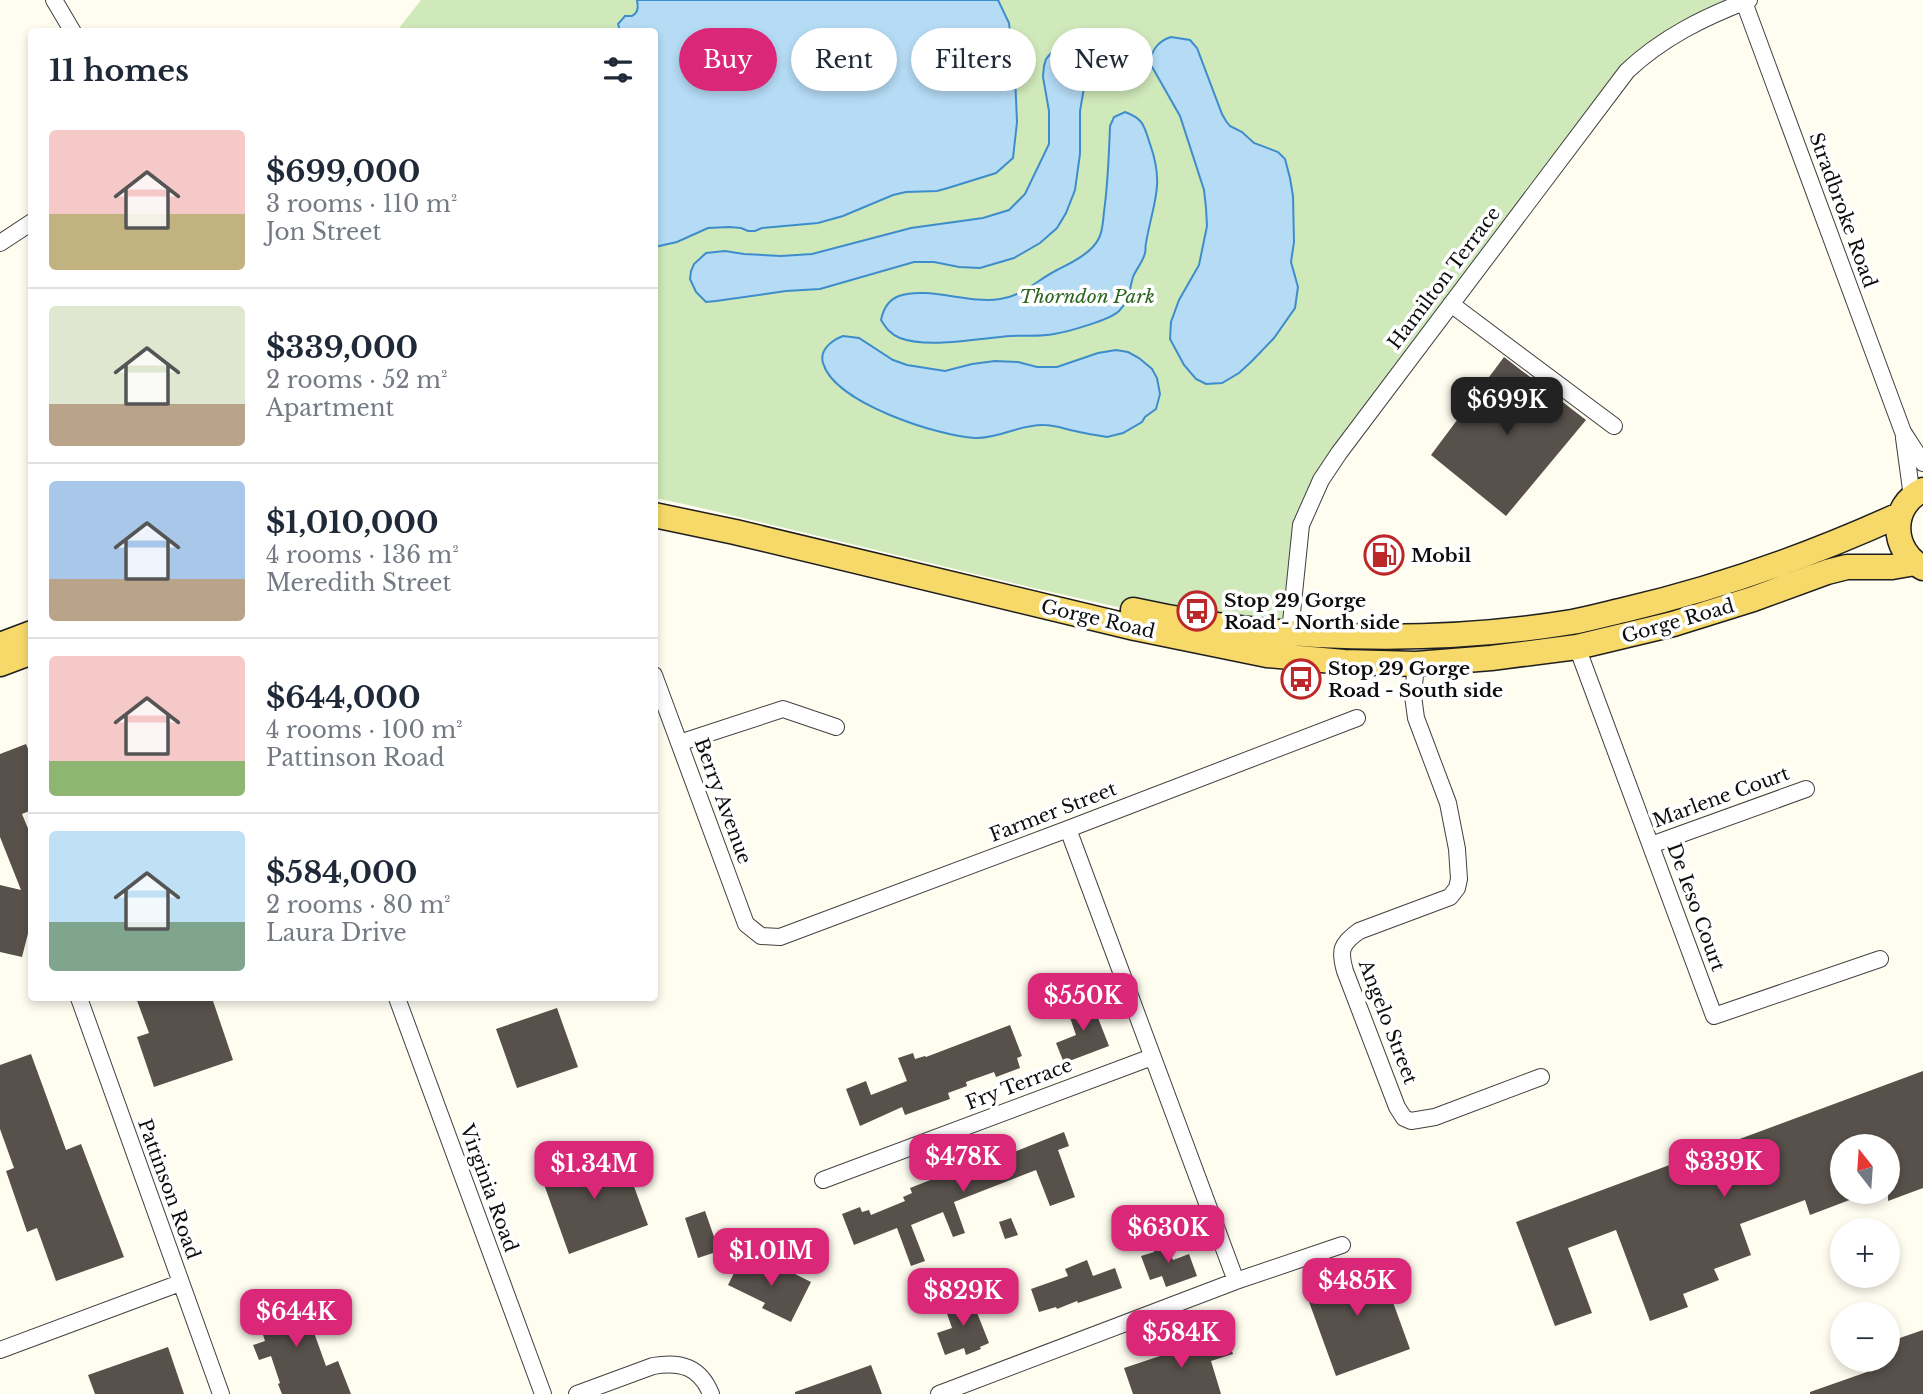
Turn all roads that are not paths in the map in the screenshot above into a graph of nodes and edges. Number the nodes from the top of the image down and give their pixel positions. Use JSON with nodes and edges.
{"nodes":[{"id":1,"x":54,"y":0,"type":"edge"},
{"id":2,"x":1746,"y":1,"type":"edge"},
{"id":3,"x":71,"y":28,"type":"edge"},
{"id":4,"x":28,"y":225,"type":"edge"},
{"id":5,"x":0,"y":243,"type":"edge"},
{"id":6,"x":1451,"y":304,"type":"junction"},
{"id":7,"x":1614,"y":426,"type":"dead end"},
{"id":8,"x":1903,"y":432,"type":"junction"},
{"id":9,"x":1923,"y":463,"type":"edge"},
{"id":10,"x":658,"y":499,"type":"edge"},
{"id":11,"x":1911,"y":500,"type":"edge"},
{"id":12,"x":658,"y":516,"type":"edge"},
{"id":13,"x":1919,"y":565,"type":"edge"},
{"id":14,"x":1289,"y":632,"type":"junction"},
{"id":15,"x":28,"y":634,"type":"edge"},
{"id":16,"x":0,"y":645,"type":"edge"},
{"id":17,"x":1577,"y":648,"type":"junction"},
{"id":18,"x":28,"y":654,"type":"edge"},
{"id":19,"x":1289,"y":657,"type":"junction"},
{"id":20,"x":0,"y":664,"type":"edge"},
{"id":21,"x":1416,"y":664,"type":"junction"},
{"id":22,"x":658,"y":686,"type":"edge"},
{"id":23,"x":1357,"y":718,"type":"dead end"},
{"id":24,"x":836,"y":727,"type":"dead end"},
{"id":25,"x":679,"y":743,"type":"junction"},
{"id":26,"x":1806,"y":789,"type":"dead end"},
{"id":27,"x":1068,"y":829,"type":"junction"},
{"id":28,"x":1651,"y":845,"type":"junction"},
{"id":29,"x":761,"y":936,"type":"joint"},
{"id":30,"x":1880,"y":960,"type":"dead end"},
{"id":31,"x":80,"y":1001,"type":"edge"},
{"id":32,"x":398,"y":1001,"type":"edge"},
{"id":33,"x":1152,"y":1057,"type":"junction"},
{"id":34,"x":1541,"y":1077,"type":"dead end"},
{"id":35,"x":823,"y":1180,"type":"dead end"},
{"id":36,"x":1342,"y":1245,"type":"dead end"},
{"id":37,"x":1236,"y":1281,"type":"junction"},
{"id":38,"x":180,"y":1283,"type":"junction"},
{"id":39,"x":0,"y":1350,"type":"edge"},
{"id":40,"x":221,"y":1394,"type":"edge"},
{"id":41,"x":543,"y":1394,"type":"edge"},
{"id":42,"x":578,"y":1394,"type":"edge"},
{"id":43,"x":711,"y":1394,"type":"edge"},
{"id":44,"x":939,"y":1394,"type":"edge"}],
"edges":[{"from":1,"to":3,"type":"street"},
{"from":2,"to":6,"type":"street","name":"Hamilton Terrace"},
{"from":2,"to":8,"type":"street","name":"Stradbroke Road"},
{"from":4,"to":5,"type":"street"},
{"from":6,"to":7,"type":"street"},
{"from":6,"to":14,"type":"street","name":"Hamilton Terrace"},
{"from":8,"to":9,"type":"street","name":"Stradbroke Road"},
{"from":8,"to":11,"type":"street","name":"Stradbroke Road"},
{"from":10,"to":14,"type":"main road","name":"Gorge Road"},
{"from":11,"to":13,"type":"main road"},
{"from":11,"to":14,"type":"main road","name":"Gorge Road"},
{"from":12,"to":19,"type":"main road","name":"Gorge Road"},
{"from":13,"to":17,"type":"main road","name":"Gorge Road"},
{"from":14,"to":19,"type":"street","name":"Hamilton Terrace"},
{"from":15,"to":16,"type":"main road"},
{"from":17,"to":21,"type":"main road","name":"Gorge Road"},
{"from":17,"to":28,"type":"street","name":"De Ieso Court"},
{"from":18,"to":20,"type":"main road"},
{"from":19,"to":21,"type":"main road","name":"Gorge Road"},
{"from":21,"to":34,"type":"street","name":"Angelo Street"},
{"from":22,"to":25,"type":"street","name":"Berry Avenue"},
{"from":23,"to":27,"type":"street","name":"Farmer Street"},
{"from":24,"to":25,"type":"street"},
{"from":25,"to":29,"type":"street","name":"Berry Avenue"},
{"from":26,"to":28,"type":"street","name":"Marlene Court"},
{"from":27,"to":29,"type":"street","name":"Farmer Street"},
{"from":27,"to":33,"type":"street"},
{"from":28,"to":30,"type":"street","name":"De Ieso Court"},
{"from":31,"to":38,"type":"street","name":"Pattinson Road"},
{"from":32,"to":41,"type":"street","name":"Virginia Road"},
{"from":33,"to":35,"type":"street","name":"Fry Terrace"},
{"from":33,"to":37,"type":"street"},
{"from":36,"to":37,"type":"street"},
{"from":37,"to":44,"type":"street"},
{"from":38,"to":39,"type":"street"},
{"from":38,"to":40,"type":"street","name":"Pattinson Road"},
{"from":42,"to":43,"type":"street"}]}
